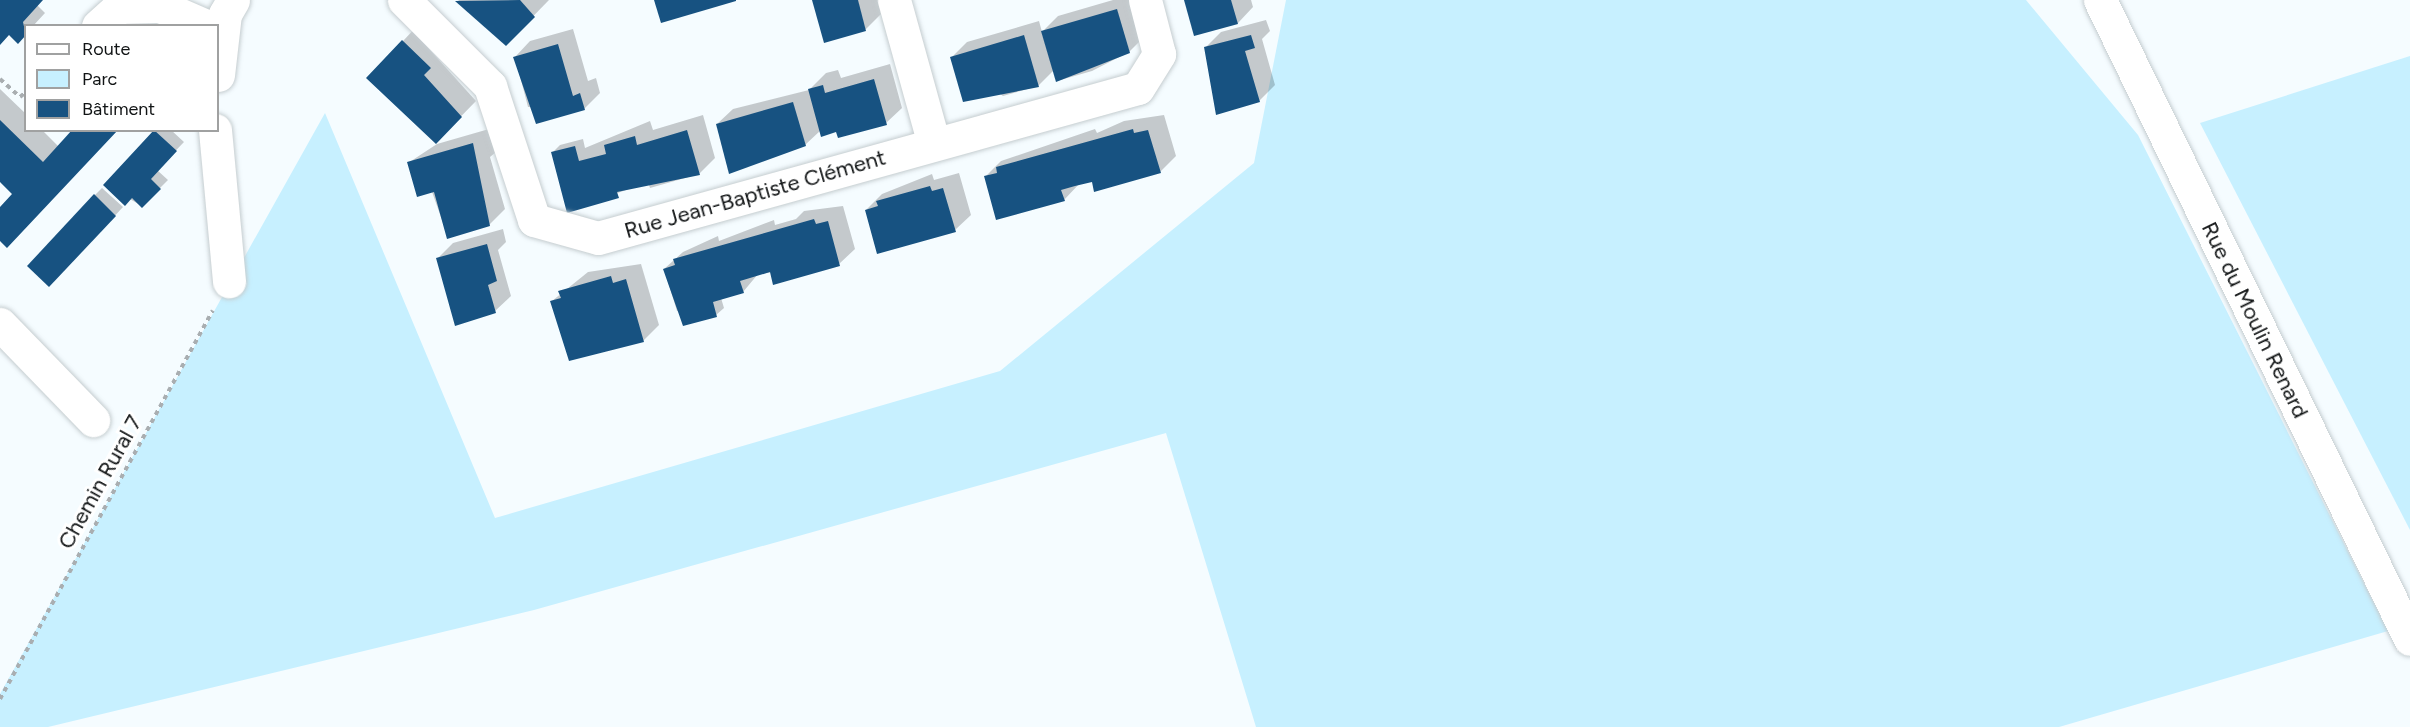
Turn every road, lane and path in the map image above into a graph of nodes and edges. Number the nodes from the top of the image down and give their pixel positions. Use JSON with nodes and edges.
{"nodes":[{"id":1,"x":233,"y":0,"type":"edge"},
{"id":2,"x":404,"y":0,"type":"edge"},
{"id":3,"x":894,"y":0,"type":"edge"},
{"id":4,"x":1145,"y":0,"type":"edge"},
{"id":5,"x":2100,"y":0,"type":"edge"},
{"id":6,"x":100,"y":24,"type":"edge"},
{"id":7,"x":201,"y":24,"type":"edge"},
{"id":8,"x":219,"y":24,"type":"edge"},
{"id":9,"x":0,"y":79,"type":"edge"},
{"id":10,"x":24,"y":94,"type":"edge"},
{"id":11,"x":215,"y":132,"type":"edge"},
{"id":12,"x":934,"y":144,"type":"junction"},
{"id":13,"x":229,"y":281,"type":"joint"},
{"id":14,"x":0,"y":324,"type":"edge"},
{"id":15,"x":93,"y":420,"type":"dead end"},
{"id":16,"x":2410,"y":639,"type":"edge"},
{"id":17,"x":0,"y":699,"type":"edge"}],
"edges":[{"from":1,"to":8,"type":"street"},
{"from":2,"to":12,"type":"street","name":"Rue Jean-Baptiste Clément"},
{"from":3,"to":12,"type":"street"},
{"from":4,"to":12,"type":"street","name":"Rue Jean-Baptiste Clément"},
{"from":5,"to":16,"type":"street","name":"Rue du Moulin Renard"},
{"from":6,"to":7,"type":"street"},
{"from":9,"to":10,"type":"path"},
{"from":11,"to":13,"type":"street"},
{"from":13,"to":17,"type":"path","name":"Chemin Rural 7"},
{"from":14,"to":15,"type":"street"}]}
